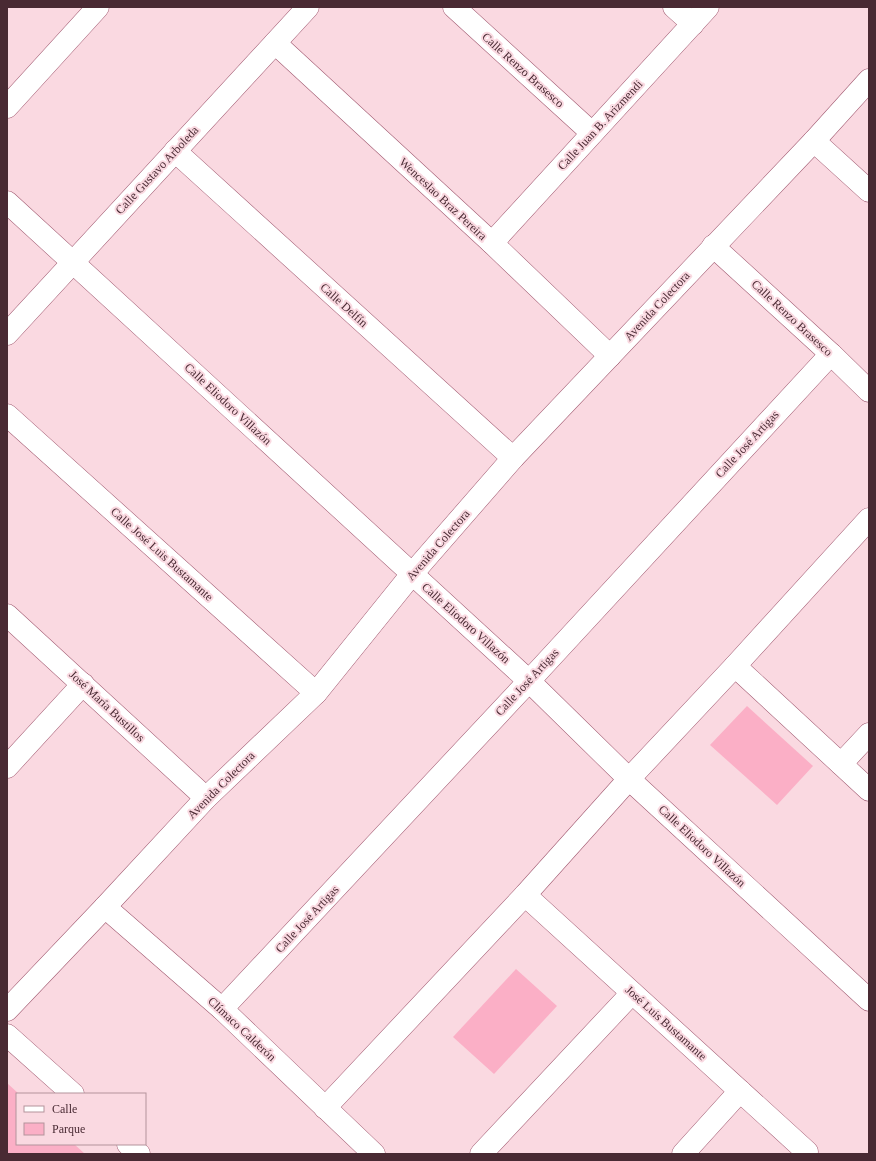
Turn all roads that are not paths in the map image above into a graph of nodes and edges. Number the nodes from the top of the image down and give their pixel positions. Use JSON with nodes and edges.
{"nodes":[{"id":1,"x":98,"y":7,"type":"edge"},
{"id":2,"x":308,"y":7,"type":"edge"},
{"id":3,"x":454,"y":7,"type":"edge"},
{"id":4,"x":674,"y":7,"type":"edge"},
{"id":5,"x":708,"y":7,"type":"edge"},
{"id":6,"x":693,"y":24,"type":"junction"},
{"id":7,"x":275,"y":43,"type":"junction"},
{"id":8,"x":869,"y":80,"type":"edge"},
{"id":9,"x":7,"y":107,"type":"edge"},
{"id":10,"x":592,"y":133,"type":"junction"},
{"id":11,"x":814,"y":141,"type":"junction"},
{"id":12,"x":174,"y":151,"type":"junction"},
{"id":13,"x":869,"y":191,"type":"edge"},
{"id":14,"x":7,"y":202,"type":"edge"},
{"id":15,"x":492,"y":243,"type":"junction"},
{"id":16,"x":713,"y":246,"type":"junction"},
{"id":17,"x":73,"y":262,"type":"junction"},
{"id":18,"x":7,"y":334,"type":"edge"},
{"id":19,"x":831,"y":354,"type":"junction"},
{"id":20,"x":610,"y":356,"type":"junction"},
{"id":21,"x":869,"y":391,"type":"edge"},
{"id":22,"x":7,"y":415,"type":"edge"},
{"id":23,"x":513,"y":458,"type":"junction"},
{"id":24,"x":869,"y":519,"type":"edge"},
{"id":25,"x":412,"y":574,"type":"junction"},
{"id":26,"x":7,"y":615,"type":"edge"},
{"id":27,"x":735,"y":666,"type":"junction"},
{"id":28,"x":529,"y":681,"type":"junction"},
{"id":29,"x":83,"y":684,"type":"junction"},
{"id":30,"x":316,"y":693,"type":"junction"},
{"id":31,"x":869,"y":734,"type":"edge"},
{"id":32,"x":841,"y":764,"type":"junction"},
{"id":33,"x":7,"y":767,"type":"edge"},
{"id":34,"x":629,"y":779,"type":"junction"},
{"id":35,"x":869,"y":790,"type":"edge"},
{"id":36,"x":206,"y":798,"type":"junction"},
{"id":37,"x":525,"y":894,"type":"junction"},
{"id":38,"x":105,"y":907,"type":"junction"},
{"id":39,"x":632,"y":993,"type":"junction"},
{"id":40,"x":869,"y":1000,"type":"edge"},
{"id":41,"x":222,"y":1009,"type":"junction"},
{"id":42,"x":7,"y":1010,"type":"edge"},
{"id":43,"x":7,"y":1035,"type":"edge"},
{"id":44,"x":740,"y":1091,"type":"junction"},
{"id":45,"x":71,"y":1093,"type":"edge"},
{"id":46,"x":325,"y":1108,"type":"junction"},
{"id":47,"x":129,"y":1145,"type":"edge"},
{"id":48,"x":807,"y":1152,"type":"dead end"},
{"id":49,"x":139,"y":1154,"type":"edge"},
{"id":50,"x":374,"y":1154,"type":"edge"},
{"id":51,"x":481,"y":1154,"type":"edge"},
{"id":52,"x":683,"y":1154,"type":"edge"}],
"edges":[{"from":1,"to":9,"type":"street"},
{"from":2,"to":7,"type":"street","name":"Calle Gustavo Arboleda"},
{"from":3,"to":10,"type":"street","name":"Calle Renzo Brasesco"},
{"from":4,"to":6,"type":"street"},
{"from":5,"to":6,"type":"street","name":"Calle Juan B. Arizmendi"},
{"from":6,"to":10,"type":"street","name":"Calle Juan B. Arizmendi"},
{"from":7,"to":12,"type":"street","name":"Calle Gustavo Arboleda"},
{"from":7,"to":15,"type":"street","name":"Wenceslao Braz Pereira"},
{"from":8,"to":11,"type":"street","name":"Avenida Colectora"},
{"from":10,"to":15,"type":"street","name":"Calle Juan B. Arizmendi"},
{"from":11,"to":13,"type":"street"},
{"from":11,"to":16,"type":"street","name":"Avenida Colectora"},
{"from":12,"to":17,"type":"street","name":"Calle Gustavo Arboleda"},
{"from":12,"to":23,"type":"street","name":"Calle Delfín"},
{"from":14,"to":17,"type":"street","name":"Calle Eliodoro Villazón"},
{"from":15,"to":20,"type":"street","name":"Wenceslao Braz Pereira"},
{"from":16,"to":19,"type":"street","name":"Calle Renzo Brasesco"},
{"from":16,"to":20,"type":"street","name":"Avenida Colectora"},
{"from":17,"to":18,"type":"street","name":"Calle Gustavo Arboleda"},
{"from":17,"to":25,"type":"street","name":"Calle Eliodoro Villazón"},
{"from":19,"to":21,"type":"street","name":"Calle Renzo Brasesco"},
{"from":19,"to":28,"type":"street","name":"Calle José Artigas"},
{"from":20,"to":23,"type":"street","name":"Avenida Colectora"},
{"from":22,"to":30,"type":"street","name":"Calle José Luis Bustamante"},
{"from":23,"to":25,"type":"street","name":"Avenida Colectora"},
{"from":24,"to":27,"type":"street"},
{"from":25,"to":28,"type":"street","name":"Calle Eliodoro Villazón"},
{"from":25,"to":30,"type":"street","name":"Avenida Colectora"},
{"from":26,"to":29,"type":"street","name":"José María Bustillos"},
{"from":27,"to":32,"type":"street"},
{"from":27,"to":34,"type":"street"},
{"from":28,"to":34,"type":"street","name":"Calle Eliodoro Villazón"},
{"from":28,"to":41,"type":"street","name":"Calle José Artigas"},
{"from":29,"to":33,"type":"street"},
{"from":29,"to":36,"type":"street","name":"José María Bustillos"},
{"from":30,"to":36,"type":"street","name":"Avenida Colectora"},
{"from":31,"to":32,"type":"street"},
{"from":32,"to":35,"type":"street"},
{"from":34,"to":37,"type":"street"},
{"from":34,"to":40,"type":"street","name":"Calle Eliodoro Villazón"},
{"from":36,"to":38,"type":"street","name":"Avenida Colectora"},
{"from":37,"to":39,"type":"street","name":"José Luis Bustamante"},
{"from":37,"to":46,"type":"street"},
{"from":38,"to":41,"type":"street","name":"Clímaco Calderón"},
{"from":38,"to":42,"type":"street","name":"Avenida Colectora"},
{"from":39,"to":44,"type":"street","name":"José Luis Bustamante"},
{"from":39,"to":51,"type":"street"},
{"from":41,"to":46,"type":"street","name":"Clímaco Calderón"},
{"from":43,"to":45,"type":"street"},
{"from":44,"to":48,"type":"street","name":"José Luis Bustamante"},
{"from":44,"to":52,"type":"street"},
{"from":46,"to":50,"type":"street","name":"Clímaco Calderón"},
{"from":47,"to":49,"type":"street"}]}
